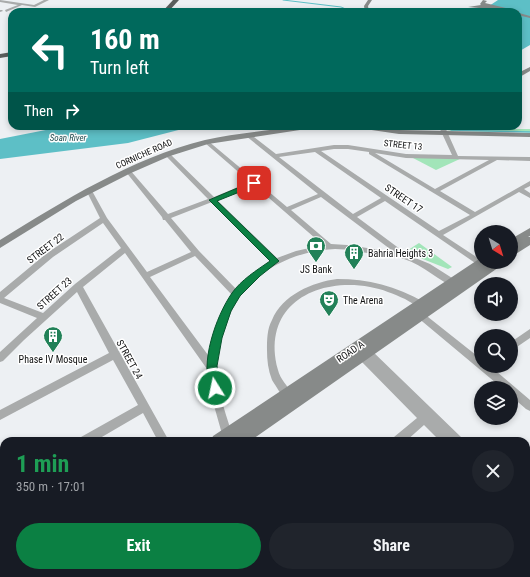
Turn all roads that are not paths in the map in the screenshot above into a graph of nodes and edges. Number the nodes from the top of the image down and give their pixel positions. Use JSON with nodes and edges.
{"nodes":[{"id":1,"x":29,"y":0,"type":"edge"},
{"id":2,"x":46,"y":0,"type":"edge"},
{"id":3,"x":176,"y":0,"type":"edge"},
{"id":4,"x":0,"y":1,"type":"edge"},
{"id":5,"x":484,"y":2,"type":"edge"},
{"id":6,"x":21,"y":4,"type":"junction"},
{"id":7,"x":12,"y":8,"type":"edge"},
{"id":8,"x":169,"y":8,"type":"edge"},
{"id":9,"x":466,"y":8,"type":"dead end"},
{"id":10,"x":498,"y":8,"type":"edge"},
{"id":11,"x":503,"y":8,"type":"edge"},
{"id":12,"x":6,"y":11,"type":"edge"},
{"id":13,"x":1,"y":12,"type":"edge"},
{"id":14,"x":284,"y":130,"type":"edge"},
{"id":15,"x":390,"y":130,"type":"edge"},
{"id":16,"x":487,"y":130,"type":"edge"},
{"id":17,"x":444,"y":131,"type":"edge"},
{"id":18,"x":248,"y":135,"type":"junction"},
{"id":19,"x":530,"y":135,"type":"edge"},
{"id":20,"x":207,"y":142,"type":"junction"},
{"id":21,"x":316,"y":150,"type":"junction"},
{"id":22,"x":366,"y":150,"type":"junction"},
{"id":23,"x":167,"y":154,"type":"junction"},
{"id":24,"x":275,"y":156,"type":"junction"},
{"id":25,"x":456,"y":157,"type":"junction"},
{"id":26,"x":496,"y":159,"type":"junction"},
{"id":27,"x":530,"y":159,"type":"edge"},
{"id":28,"x":128,"y":171,"type":"junction"},
{"id":29,"x":530,"y":182,"type":"edge"},
{"id":30,"x":254,"y":183,"type":"junction"},
{"id":31,"x":89,"y":190,"type":"junction"},
{"id":32,"x":519,"y":190,"type":"junction"},
{"id":33,"x":436,"y":191,"type":"junction"},
{"id":34,"x":322,"y":194,"type":"junction"},
{"id":35,"x":530,"y":196,"type":"edge"},
{"id":36,"x":386,"y":198,"type":"junction"},
{"id":37,"x":212,"y":200,"type":"junction"},
{"id":38,"x":286,"y":210,"type":"junction"},
{"id":39,"x":475,"y":215,"type":"junction"},
{"id":40,"x":352,"y":217,"type":"junction"},
{"id":41,"x":165,"y":218,"type":"junction"},
{"id":42,"x":104,"y":219,"type":"junction"},
{"id":43,"x":530,"y":231,"type":"edge"},
{"id":44,"x":439,"y":234,"type":"junction"},
{"id":45,"x":518,"y":239,"type":"edge"},
{"id":46,"x":530,"y":240,"type":"edge"},
{"id":47,"x":0,"y":245,"type":"edge"},
{"id":48,"x":330,"y":247,"type":"junction"},
{"id":49,"x":518,"y":248,"type":"edge"},
{"id":50,"x":125,"y":249,"type":"junction"},
{"id":51,"x":196,"y":253,"type":"junction"},
{"id":52,"x":406,"y":257,"type":"junction"},
{"id":53,"x":474,"y":258,"type":"edge"},
{"id":54,"x":275,"y":261,"type":"junction"},
{"id":55,"x":475,"y":269,"type":"edge"},
{"id":56,"x":486,"y":269,"type":"edge"},
{"id":57,"x":145,"y":276,"type":"junction"},
{"id":58,"x":457,"y":285,"type":"junction"},
{"id":59,"x":78,"y":286,"type":"junction"},
{"id":60,"x":236,"y":294,"type":"junction"},
{"id":61,"x":0,"y":298,"type":"edge"},
{"id":62,"x":420,"y":310,"type":"junction"},
{"id":63,"x":43,"y":318,"type":"junction"},
{"id":64,"x":530,"y":333,"type":"edge"},
{"id":65,"x":518,"y":342,"type":"edge"},
{"id":66,"x":364,"y":354,"type":"junction"},
{"id":67,"x":115,"y":355,"type":"junction"},
{"id":68,"x":474,"y":357,"type":"edge"},
{"id":69,"x":0,"y":358,"type":"edge"},
{"id":70,"x":211,"y":366,"type":"junction"},
{"id":71,"x":492,"y":373,"type":"edge"},
{"id":72,"x":501,"y":381,"type":"edge"},
{"id":73,"x":287,"y":394,"type":"junction"},
{"id":74,"x":518,"y":396,"type":"edge"},
{"id":75,"x":530,"y":406,"type":"edge"},
{"id":76,"x":144,"y":407,"type":"junction"},
{"id":77,"x":0,"y":415,"type":"edge"},
{"id":78,"x":424,"y":418,"type":"junction"},
{"id":79,"x":92,"y":437,"type":"edge"},
{"id":80,"x":162,"y":437,"type":"edge"},
{"id":81,"x":227,"y":437,"type":"edge"},
{"id":82,"x":231,"y":437,"type":"edge"},
{"id":83,"x":231,"y":437,"type":"edge"},
{"id":84,"x":403,"y":437,"type":"edge"},
{"id":85,"x":443,"y":437,"type":"edge"},
{"id":86,"x":453,"y":437,"type":"edge"}],
"edges":[{"from":1,"to":6,"type":"street"},
{"from":2,"to":6,"type":"street"},
{"from":3,"to":8,"type":"highway"},
{"from":4,"to":6,"type":"street"},
{"from":5,"to":9,"type":"street"},
{"from":5,"to":10,"type":"street"},
{"from":5,"to":11,"type":"street"},
{"from":6,"to":7,"type":"street"},
{"from":12,"to":13,"type":"street"},
{"from":14,"to":18,"type":"street","name":"CORNICHE ROAD"},
{"from":15,"to":17,"type":"street"},
{"from":16,"to":17,"type":"street"},
{"from":17,"to":19,"type":"street"},
{"from":17,"to":25,"type":"street"},
{"from":18,"to":20,"type":"street","name":"CORNICHE ROAD"},
{"from":18,"to":24,"type":"street"},
{"from":20,"to":23,"type":"street","name":"CORNICHE ROAD"},
{"from":20,"to":30,"type":"street"},
{"from":21,"to":22,"type":"street","name":"STREET 13"},
{"from":21,"to":24,"type":"street","name":"STREET 13"},
{"from":21,"to":36,"type":"street","name":"STREET 17"},
{"from":22,"to":25,"type":"street","name":"STREET 13"},
{"from":22,"to":33,"type":"street"},
{"from":23,"to":28,"type":"street","name":"CORNICHE ROAD"},
{"from":23,"to":37,"type":"street"},
{"from":24,"to":34,"type":"street"},
{"from":25,"to":26,"type":"street","name":"STREET 13"},
{"from":26,"to":27,"type":"street","name":"STREET 13"},
{"from":26,"to":33,"type":"street"},
{"from":28,"to":31,"type":"street","name":"CORNICHE ROAD"},
{"from":28,"to":41,"type":"street"},
{"from":29,"to":32,"type":"street"},
{"from":30,"to":37,"type":"street"},
{"from":30,"to":38,"type":"street"},
{"from":31,"to":42,"type":"street"},
{"from":31,"to":47,"type":"street","name":"CORNICHE ROAD"},
{"from":32,"to":35,"type":"street"},
{"from":32,"to":39,"type":"street"},
{"from":33,"to":39,"type":"street"},
{"from":34,"to":38,"type":"street"},
{"from":34,"to":40,"type":"street"},
{"from":36,"to":40,"type":"street"},
{"from":36,"to":44,"type":"street","name":"STREET 17"},
{"from":37,"to":41,"type":"street"},
{"from":37,"to":54,"type":"street"},
{"from":38,"to":48,"type":"street"},
{"from":39,"to":44,"type":"street"},
{"from":40,"to":52,"type":"street"},
{"from":41,"to":51,"type":"street"},
{"from":42,"to":50,"type":"street"},
{"from":42,"to":61,"type":"street","name":"STREET 22"},
{"from":43,"to":45,"type":"street"},
{"from":44,"to":53,"type":"street","name":"STREET 17"},
{"from":46,"to":49,"type":"street"},
{"from":48,"to":52,"type":"street"},
{"from":48,"to":54,"type":"street"},
{"from":50,"to":57,"type":"street"},
{"from":50,"to":59,"type":"street","name":"STREET 23"},
{"from":51,"to":57,"type":"street"},
{"from":51,"to":60,"type":"street"},
{"from":52,"to":58,"type":"street"},
{"from":54,"to":60,"type":"street"},
{"from":55,"to":58,"type":"street","name":"ROAD A"},
{"from":56,"to":58,"type":"street","name":"ROAD A"},
{"from":57,"to":70,"type":"street"},
{"from":58,"to":62,"type":"street","name":"ROAD A"},
{"from":59,"to":63,"type":"street","name":"STREET 23"},
{"from":59,"to":67,"type":"street","name":"STREET 24"},
{"from":60,"to":70,"type":"street"},
{"from":61,"to":63,"type":"street"},
{"from":62,"to":66,"type":"street","name":"ROAD A"},
{"from":62,"to":68,"type":"street"},
{"from":62,"to":73,"type":"street","name":"ROAD A"},
{"from":62,"to":73,"type":"street"},
{"from":63,"to":69,"type":"street","name":"STREET 23"},
{"from":64,"to":65,"type":"street"},
{"from":66,"to":78,"type":"street"},
{"from":66,"to":82,"type":"street","name":"ROAD A"},
{"from":66,"to":86,"type":"street"},
{"from":67,"to":76,"type":"street","name":"STREET 24"},
{"from":67,"to":77,"type":"street"},
{"from":70,"to":81,"type":"street"},
{"from":71,"to":72,"type":"street"},
{"from":73,"to":83,"type":"street","name":"ROAD A"},
{"from":74,"to":75,"type":"street"},
{"from":76,"to":79,"type":"street"},
{"from":76,"to":80,"type":"street","name":"STREET 24"},
{"from":78,"to":84,"type":"street"},
{"from":78,"to":85,"type":"street"}]}
